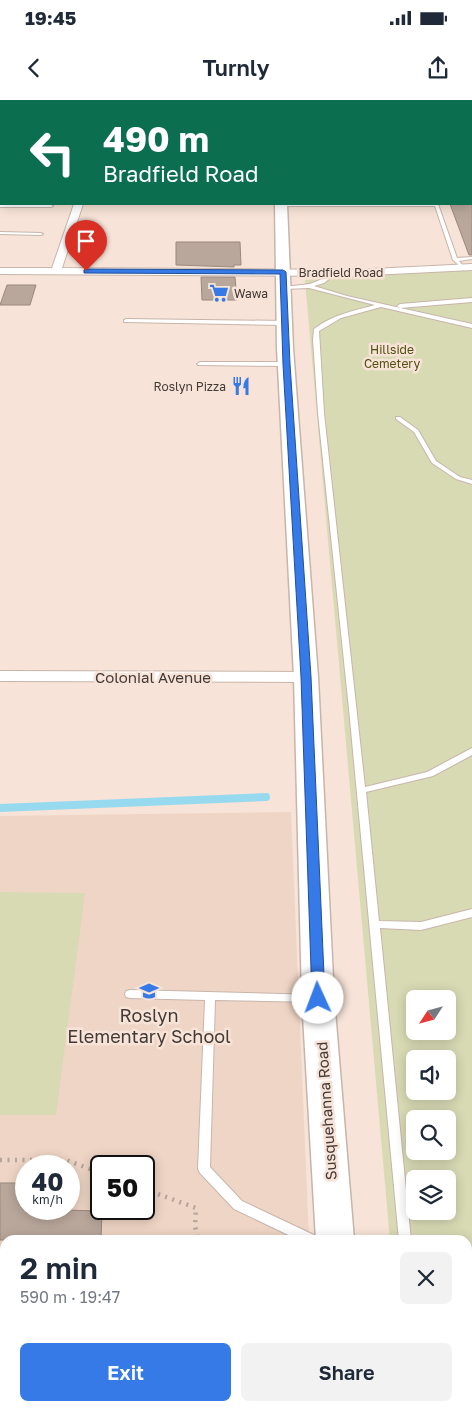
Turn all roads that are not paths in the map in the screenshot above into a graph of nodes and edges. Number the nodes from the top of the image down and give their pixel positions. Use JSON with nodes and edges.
{"nodes":[{"id":1,"x":78,"y":205,"type":"edge"},
{"id":2,"x":281,"y":205,"type":"edge"},
{"id":3,"x":436,"y":205,"type":"edge"},
{"id":4,"x":0,"y":206,"type":"edge"},
{"id":5,"x":51,"y":206,"type":"dead end"},
{"id":6,"x":0,"y":233,"type":"edge"},
{"id":7,"x":41,"y":234,"type":"dead end"},
{"id":8,"x":472,"y":258,"type":"edge"},
{"id":9,"x":463,"y":265,"type":"edge"},
{"id":10,"x":0,"y":271,"type":"edge"},
{"id":11,"x":56,"y":271,"type":"junction"},
{"id":12,"x":335,"y":273,"type":"junction"},
{"id":13,"x":283,"y":280,"type":"junction"},
{"id":14,"x":311,"y":287,"type":"junction"},
{"id":15,"x":472,"y":300,"type":"edge"},
{"id":16,"x":381,"y":305,"type":"junction"},
{"id":17,"x":390,"y":307,"type":"junction"},
{"id":18,"x":126,"y":321,"type":"dead end"},
{"id":19,"x":285,"y":323,"type":"junction"},
{"id":20,"x":472,"y":326,"type":"edge"},
{"id":21,"x":200,"y":364,"type":"dead end"},
{"id":22,"x":286,"y":364,"type":"junction"},
{"id":23,"x":398,"y":418,"type":"dead end"},
{"id":24,"x":472,"y":482,"type":"edge"},
{"id":25,"x":0,"y":676,"type":"edge"},
{"id":26,"x":306,"y":677,"type":"junction"},
{"id":27,"x":472,"y":751,"type":"edge"},
{"id":28,"x":360,"y":791,"type":"junction"},
{"id":29,"x":472,"y":913,"type":"edge"},
{"id":30,"x":373,"y":924,"type":"junction"},
{"id":31,"x":130,"y":994,"type":"dead end"},
{"id":32,"x":210,"y":996,"type":"junction"},
{"id":33,"x":318,"y":998,"type":"junction"},
{"id":34,"x":301,"y":1235,"type":"edge"},
{"id":35,"x":335,"y":1235,"type":"edge"},
{"id":36,"x":404,"y":1235,"type":"edge"}],
"edges":[{"from":1,"to":11,"type":"street"},
{"from":2,"to":13,"type":"main road","name":"Susquehanna Road"},
{"from":3,"to":9,"type":"lane"},
{"from":4,"to":5,"type":"lane"},
{"from":6,"to":7,"type":"lane"},
{"from":8,"to":9,"type":"lane"},
{"from":9,"to":12,"type":"street","name":"Bradfield Road"},
{"from":10,"to":11,"type":"street","name":"Bradfield Road"},
{"from":11,"to":13,"type":"street","name":"Bradfield Road"},
{"from":12,"to":13,"type":"street","name":"Bradfield Road"},
{"from":12,"to":14,"type":"lane"},
{"from":13,"to":14,"type":"lane"},
{"from":13,"to":19,"type":"main road","name":"Susquehanna Road"},
{"from":14,"to":16,"type":"lane"},
{"from":15,"to":17,"type":"lane"},
{"from":16,"to":17,"type":"lane"},
{"from":16,"to":28,"type":"lane"},
{"from":17,"to":20,"type":"lane"},
{"from":18,"to":19,"type":"lane"},
{"from":19,"to":22,"type":"main road","name":"Susquehanna Road"},
{"from":21,"to":22,"type":"lane"},
{"from":22,"to":26,"type":"main road","name":"Susquehanna Road"},
{"from":23,"to":24,"type":"lane"},
{"from":25,"to":26,"type":"street","name":"Colonial Avenue"},
{"from":26,"to":33,"type":"main road","name":"Susquehanna Road"},
{"from":27,"to":28,"type":"lane"},
{"from":28,"to":30,"type":"lane"},
{"from":29,"to":30,"type":"lane"},
{"from":30,"to":36,"type":"lane"},
{"from":31,"to":32,"type":"lane"},
{"from":32,"to":33,"type":"lane"},
{"from":32,"to":34,"type":"lane"},
{"from":33,"to":35,"type":"main road","name":"Susquehanna Road"}]}
